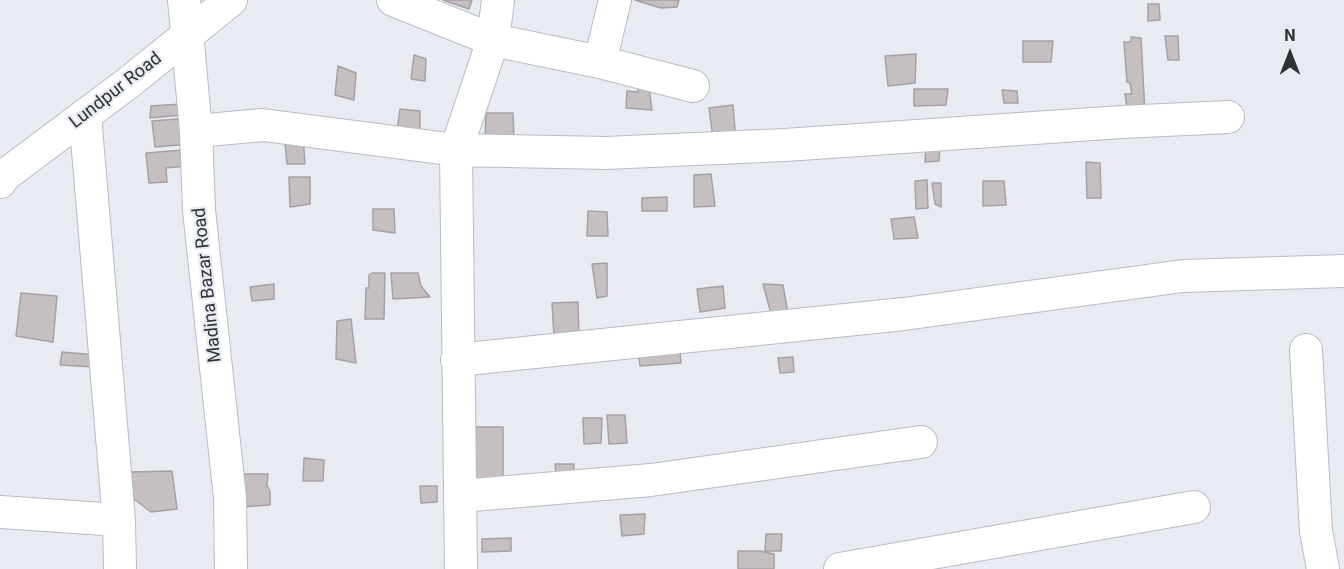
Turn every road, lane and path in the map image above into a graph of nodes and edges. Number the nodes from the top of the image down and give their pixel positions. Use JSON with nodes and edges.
{"nodes":[{"id":1,"x":184,"y":0,"type":"edge"},
{"id":2,"x":231,"y":0,"type":"edge"},
{"id":3,"x":393,"y":0,"type":"edge"},
{"id":4,"x":498,"y":0,"type":"edge"},
{"id":5,"x":615,"y":0,"type":"edge"},
{"id":6,"x":188,"y":35,"type":"junction"},
{"id":7,"x":493,"y":40,"type":"junction"},
{"id":8,"x":600,"y":62,"type":"junction"},
{"id":9,"x":693,"y":86,"type":"dead end"},
{"id":10,"x":85,"y":115,"type":"junction"},
{"id":11,"x":1228,"y":117,"type":"dead end"},
{"id":12,"x":196,"y":131,"type":"junction"},
{"id":13,"x":456,"y":150,"type":"junction"},
{"id":14,"x":0,"y":182,"type":"edge"},
{"id":15,"x":1344,"y":271,"type":"edge"},
{"id":16,"x":1306,"y":350,"type":"dead end"},
{"id":17,"x":457,"y":360,"type":"junction"},
{"id":18,"x":921,"y":442,"type":"dead end"},
{"id":19,"x":461,"y":496,"type":"junction"},
{"id":20,"x":1194,"y":507,"type":"dead end"},
{"id":21,"x":0,"y":512,"type":"edge"},
{"id":22,"x":119,"y":520,"type":"junction"},
{"id":23,"x":120,"y":569,"type":"edge"},
{"id":24,"x":231,"y":569,"type":"edge"},
{"id":25,"x":461,"y":569,"type":"edge"},
{"id":26,"x":840,"y":569,"type":"edge"},
{"id":27,"x":1323,"y":569,"type":"edge"}],
"edges":[{"from":1,"to":6,"type":"street","name":"Madina Bazar Road"},
{"from":2,"to":6,"type":"street","name":"Lundpur Road"},
{"from":3,"to":7,"type":"street"},
{"from":4,"to":7,"type":"street"},
{"from":5,"to":8,"type":"street"},
{"from":6,"to":10,"type":"street","name":"Lundpur Road"},
{"from":6,"to":12,"type":"street","name":"Madina Bazar Road"},
{"from":7,"to":8,"type":"street"},
{"from":7,"to":13,"type":"street"},
{"from":8,"to":9,"type":"street"},
{"from":10,"to":14,"type":"street","name":"Lundpur Road"},
{"from":10,"to":22,"type":"street"},
{"from":11,"to":13,"type":"street"},
{"from":12,"to":13,"type":"street"},
{"from":12,"to":24,"type":"street","name":"Madina Bazar Road"},
{"from":13,"to":17,"type":"street"},
{"from":15,"to":17,"type":"street"},
{"from":16,"to":27,"type":"street"},
{"from":17,"to":19,"type":"street"},
{"from":18,"to":19,"type":"street"},
{"from":19,"to":25,"type":"street"},
{"from":20,"to":26,"type":"street"},
{"from":21,"to":22,"type":"street"},
{"from":22,"to":23,"type":"street"}]}
